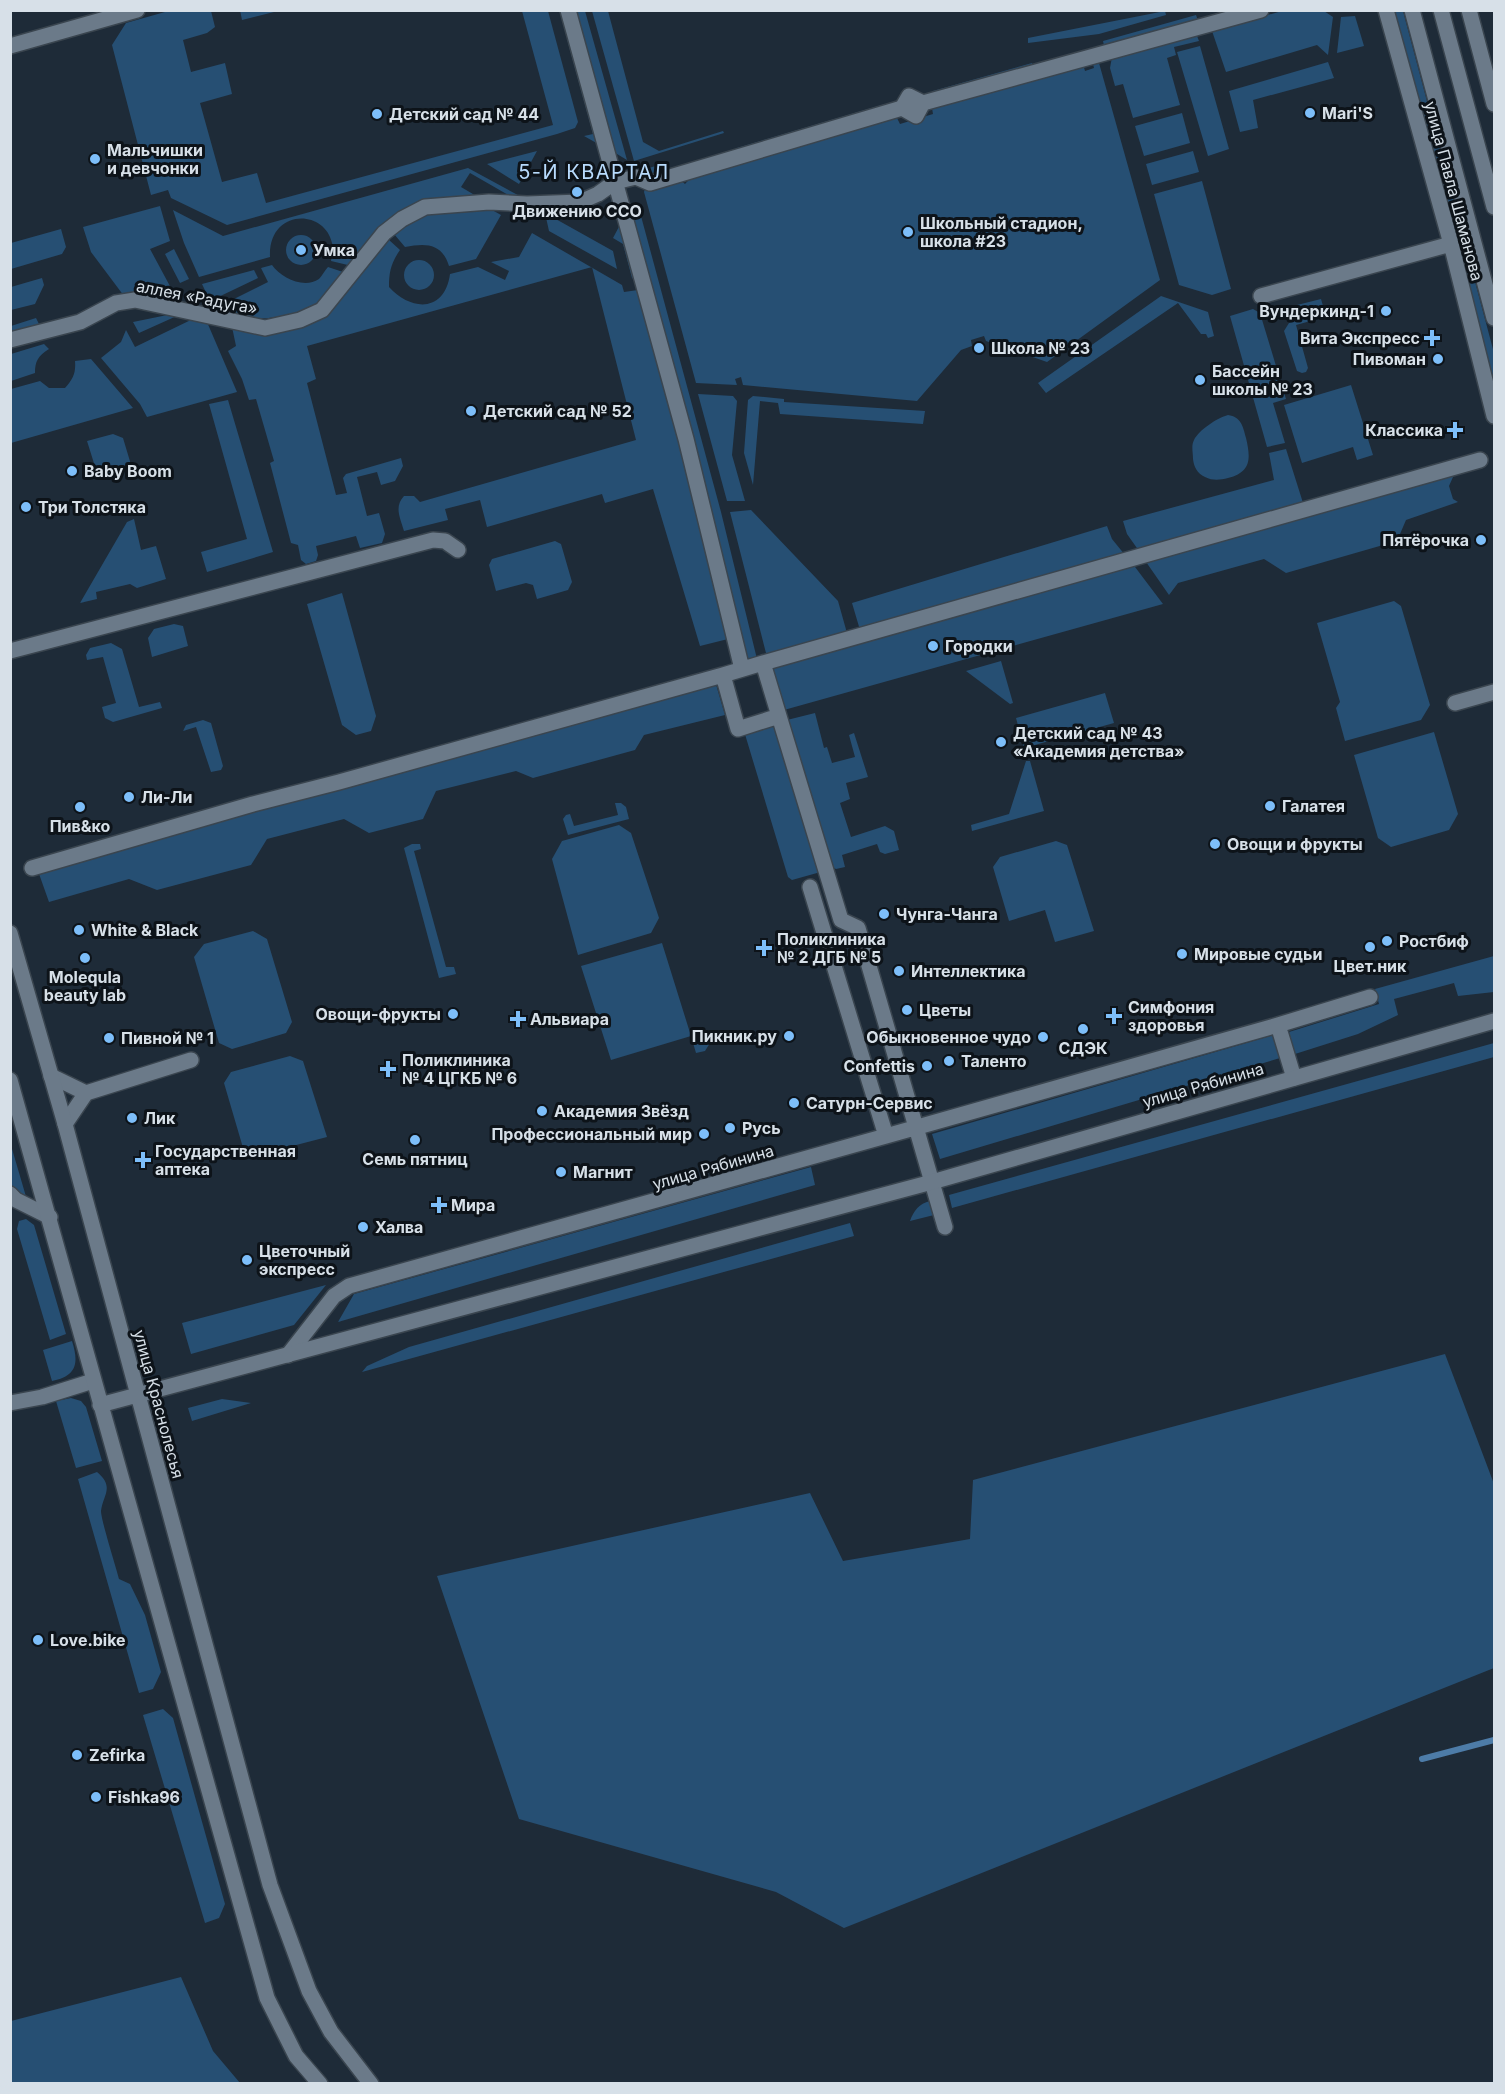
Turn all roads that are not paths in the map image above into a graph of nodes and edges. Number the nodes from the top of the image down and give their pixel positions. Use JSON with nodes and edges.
{"nodes":[{"id":1,"x":137,"y":10,"type":"edge"},
{"id":2,"x":568,"y":10,"type":"edge"},
{"id":3,"x":1261,"y":10,"type":"edge"},
{"id":4,"x":1386,"y":10,"type":"edge"},
{"id":5,"x":1412,"y":10,"type":"edge"},
{"id":6,"x":1441,"y":10,"type":"edge"},
{"id":7,"x":1468,"y":10,"type":"edge"},
{"id":8,"x":10,"y":46,"type":"edge"},
{"id":9,"x":1494,"y":104,"type":"edge"},
{"id":10,"x":615,"y":182,"type":"junction"},
{"id":11,"x":1494,"y":207,"type":"edge"},
{"id":12,"x":1450,"y":244,"type":"junction"},
{"id":13,"x":1261,"y":297,"type":"dead end"},
{"id":14,"x":1494,"y":318,"type":"edge"},
{"id":15,"x":10,"y":340,"type":"edge"},
{"id":16,"x":1494,"y":416,"type":"edge"},
{"id":17,"x":1480,"y":460,"type":"dead end"},
{"id":18,"x":458,"y":550,"type":"dead end"},
{"id":19,"x":10,"y":651,"type":"edge"},
{"id":20,"x":763,"y":663,"type":"junction"},
{"id":21,"x":742,"y":669,"type":"junction"},
{"id":22,"x":723,"y":675,"type":"junction"},
{"id":23,"x":1494,"y":692,"type":"edge"},
{"id":24,"x":1455,"y":703,"type":"dead end"},
{"id":25,"x":779,"y":716,"type":"junction"},
{"id":26,"x":32,"y":868,"type":"dead end"},
{"id":27,"x":810,"y":887,"type":"dead end"},
{"id":28,"x":10,"y":933,"type":"edge"},
{"id":29,"x":1370,"y":997,"type":"dead end"},
{"id":30,"x":1494,"y":1021,"type":"edge"},
{"id":31,"x":1278,"y":1025,"type":"junction"},
{"id":32,"x":191,"y":1060,"type":"dead end"},
{"id":33,"x":51,"y":1076,"type":"junction"},
{"id":34,"x":1294,"y":1078,"type":"junction"},
{"id":35,"x":10,"y":1080,"type":"edge"},
{"id":36,"x":86,"y":1093,"type":"junction"},
{"id":37,"x":65,"y":1124,"type":"junction"},
{"id":38,"x":916,"y":1128,"type":"junction"},
{"id":39,"x":886,"y":1136,"type":"junction"},
{"id":40,"x":932,"y":1182,"type":"junction"},
{"id":41,"x":10,"y":1194,"type":"edge"},
{"id":42,"x":50,"y":1217,"type":"junction"},
{"id":43,"x":945,"y":1227,"type":"dead end"},
{"id":44,"x":288,"y":1355,"type":"junction"},
{"id":45,"x":93,"y":1381,"type":"junction"},
{"id":46,"x":138,"y":1395,"type":"junction"},
{"id":47,"x":10,"y":1403,"type":"edge"},
{"id":48,"x":100,"y":1405,"type":"junction"},
{"id":49,"x":320,"y":2084,"type":"edge"},
{"id":50,"x":370,"y":2084,"type":"edge"}],
"edges":[{"from":1,"to":8,"type":"street"},
{"from":2,"to":10,"type":"street"},
{"from":3,"to":10,"type":"street"},
{"from":4,"to":12,"type":"street","name":"улица Павла Шаманова"},
{"from":5,"to":14,"type":"street","name":"улица Павла Шаманова"},
{"from":6,"to":11,"type":"street"},
{"from":7,"to":9,"type":"street"},
{"from":10,"to":15,"type":"street","name":"аллея «Радуга»"},
{"from":10,"to":21,"type":"street"},
{"from":12,"to":13,"type":"street"},
{"from":12,"to":16,"type":"street","name":"улица Павла Шаманова"},
{"from":17,"to":20,"type":"street"},
{"from":18,"to":19,"type":"street"},
{"from":20,"to":21,"type":"street"},
{"from":20,"to":25,"type":"street"},
{"from":21,"to":22,"type":"street"},
{"from":22,"to":25,"type":"street"},
{"from":22,"to":26,"type":"street"},
{"from":23,"to":24,"type":"street"},
{"from":25,"to":38,"type":"street"},
{"from":27,"to":39,"type":"street"},
{"from":28,"to":33,"type":"street","name":"улица Краснолесья"},
{"from":29,"to":31,"type":"street","name":"улица Рябинина"},
{"from":30,"to":34,"type":"street","name":"улица Рябинина"},
{"from":31,"to":34,"type":"street"},
{"from":31,"to":38,"type":"street","name":"улица Рябинина"},
{"from":32,"to":36,"type":"street"},
{"from":33,"to":36,"type":"street"},
{"from":33,"to":37,"type":"street","name":"улица Краснолесья"},
{"from":34,"to":40,"type":"street","name":"улица Рябинина"},
{"from":35,"to":42,"type":"street"},
{"from":36,"to":37,"type":"street"},
{"from":37,"to":46,"type":"street","name":"улица Краснолесья"},
{"from":38,"to":39,"type":"street","name":"улица Рябинина"},
{"from":38,"to":40,"type":"street"},
{"from":39,"to":44,"type":"street","name":"улица Рябинина"},
{"from":40,"to":43,"type":"street"},
{"from":40,"to":44,"type":"street","name":"улица Рябинина"},
{"from":41,"to":42,"type":"street"},
{"from":42,"to":45,"type":"street"},
{"from":44,"to":46,"type":"street","name":"улица Рябинина"},
{"from":45,"to":47,"type":"street"},
{"from":45,"to":48,"type":"street"},
{"from":46,"to":48,"type":"street","name":"улица Рябинина"},
{"from":46,"to":50,"type":"street","name":"улица Краснолесья"},
{"from":48,"to":49,"type":"street"}]}
